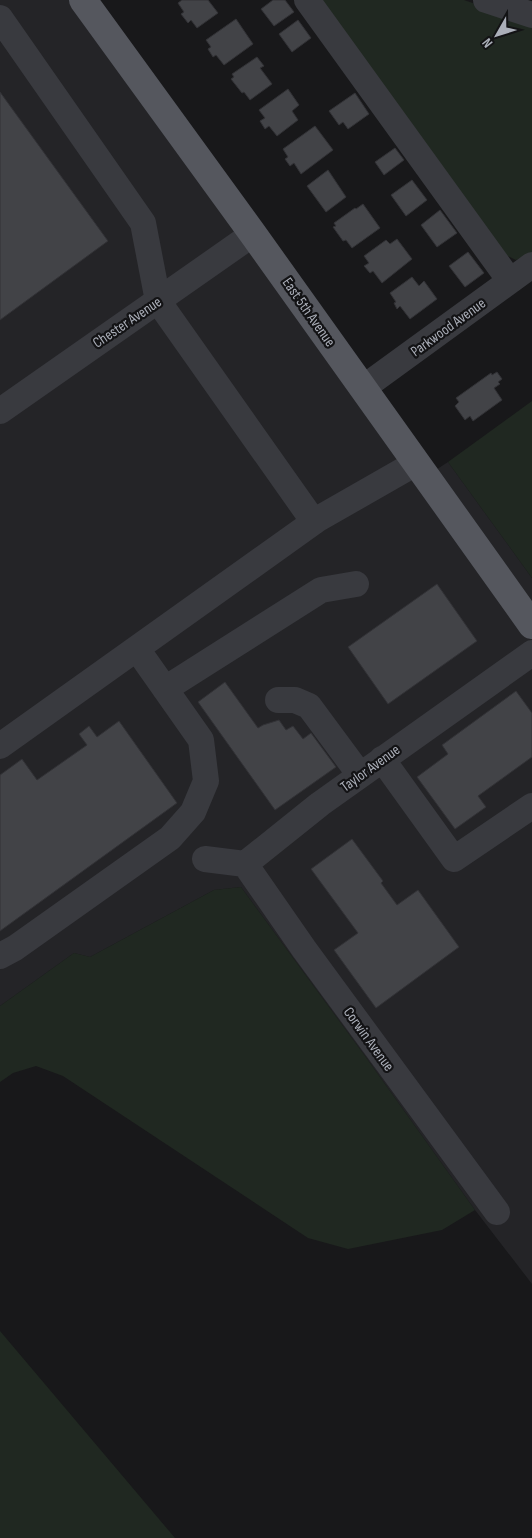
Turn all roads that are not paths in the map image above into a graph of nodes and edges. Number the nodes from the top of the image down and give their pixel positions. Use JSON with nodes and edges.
{"nodes":[{"id":1,"x":307,"y":0,"type":"edge"},
{"id":2,"x":486,"y":0,"type":"edge"},
{"id":3,"x":85,"y":1,"type":"edge"},
{"id":4,"x":532,"y":16,"type":"edge"},
{"id":5,"x":0,"y":18,"type":"edge"},
{"id":6,"x":253,"y":234,"type":"junction"},
{"id":7,"x":526,"y":270,"type":"edge"},
{"id":8,"x":158,"y":301,"type":"junction"},
{"id":9,"x":363,"y":388,"type":"junction"},
{"id":10,"x":0,"y":411,"type":"edge"},
{"id":11,"x":416,"y":463,"type":"junction"},
{"id":12,"x":314,"y":522,"type":"junction"},
{"id":13,"x":356,"y":584,"type":"dead end"},
{"id":14,"x":532,"y":625,"type":"edge"},
{"id":15,"x":137,"y":649,"type":"junction"},
{"id":16,"x":532,"y":653,"type":"edge"},
{"id":17,"x":166,"y":689,"type":"junction"},
{"id":18,"x":278,"y":700,"type":"dead end"},
{"id":19,"x":0,"y":746,"type":"edge"},
{"id":20,"x":382,"y":760,"type":"junction"},
{"id":21,"x":360,"y":775,"type":"junction"},
{"id":22,"x":532,"y":806,"type":"edge"},
{"id":23,"x":205,"y":859,"type":"dead end"},
{"id":24,"x":245,"y":864,"type":"junction"},
{"id":25,"x":0,"y":956,"type":"edge"},
{"id":26,"x":497,"y":1212,"type":"dead end"}],
"edges":[{"from":1,"to":7,"type":"street"},
{"from":2,"to":4,"type":"street"},
{"from":3,"to":6,"type":"main road","name":"East 5th Avenue"},
{"from":5,"to":8,"type":"street"},
{"from":6,"to":8,"type":"street","name":"Chester Avenue"},
{"from":6,"to":9,"type":"main road","name":"East 5th Avenue"},
{"from":7,"to":9,"type":"street","name":"Parkwood Avenue"},
{"from":8,"to":10,"type":"street","name":"Chester Avenue"},
{"from":8,"to":12,"type":"street"},
{"from":9,"to":11,"type":"main road","name":"East 5th Avenue"},
{"from":11,"to":12,"type":"street"},
{"from":11,"to":14,"type":"main road","name":"East 5th Avenue"},
{"from":12,"to":15,"type":"street"},
{"from":13,"to":17,"type":"street"},
{"from":15,"to":17,"type":"street"},
{"from":15,"to":19,"type":"street"},
{"from":16,"to":20,"type":"street","name":"Taylor Avenue"},
{"from":17,"to":25,"type":"street"},
{"from":18,"to":21,"type":"street"},
{"from":20,"to":21,"type":"street","name":"Taylor Avenue"},
{"from":20,"to":22,"type":"street"},
{"from":21,"to":24,"type":"street","name":"Taylor Avenue"},
{"from":23,"to":24,"type":"street"},
{"from":24,"to":26,"type":"street","name":"Corwin Avenue"}]}
